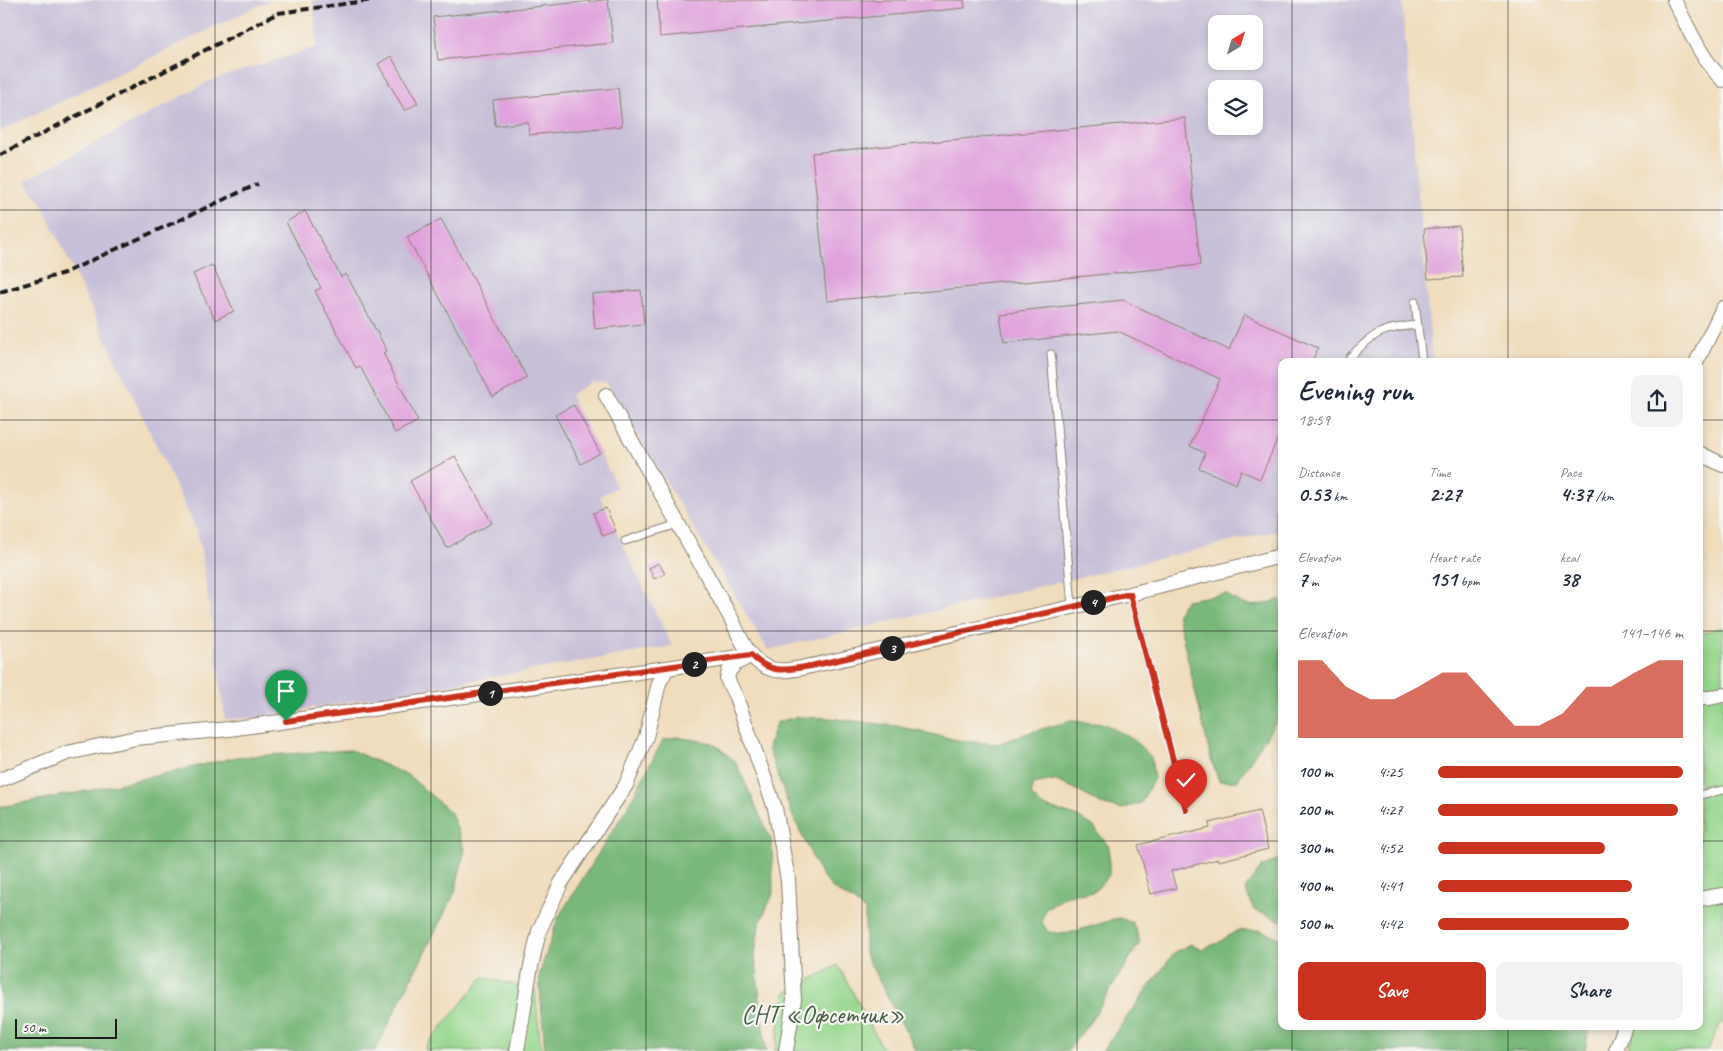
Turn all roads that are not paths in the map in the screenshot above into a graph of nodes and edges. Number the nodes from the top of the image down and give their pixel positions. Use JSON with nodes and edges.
{"nodes":[{"id":1,"x":1674,"y":0,"type":"edge"},
{"id":2,"x":1723,"y":80,"type":"edge"},
{"id":3,"x":1415,"y":302,"type":"dead end"},
{"id":4,"x":1723,"y":308,"type":"edge"},
{"id":5,"x":1418,"y":325,"type":"junction"},
{"id":6,"x":1051,"y":354,"type":"dead end"},
{"id":7,"x":1350,"y":358,"type":"edge"},
{"id":8,"x":1422,"y":358,"type":"edge"},
{"id":9,"x":1698,"y":358,"type":"edge"},
{"id":10,"x":606,"y":395,"type":"dead end"},
{"id":11,"x":1703,"y":455,"type":"edge"},
{"id":12,"x":1723,"y":465,"type":"edge"},
{"id":13,"x":678,"y":524,"type":"junction"},
{"id":14,"x":625,"y":541,"type":"dead end"},
{"id":15,"x":1278,"y":557,"type":"edge"},
{"id":16,"x":1130,"y":594,"type":"junction"},
{"id":17,"x":1072,"y":607,"type":"junction"},
{"id":18,"x":751,"y":655,"type":"junction"},
{"id":19,"x":667,"y":668,"type":"junction"},
{"id":20,"x":1723,"y":695,"type":"edge"},
{"id":21,"x":1703,"y":698,"type":"edge"},
{"id":22,"x":0,"y":780,"type":"edge"},
{"id":23,"x":1723,"y":790,"type":"edge"},
{"id":24,"x":1703,"y":794,"type":"edge"},
{"id":25,"x":1186,"y":810,"type":"dead end"},
{"id":26,"x":1723,"y":895,"type":"edge"},
{"id":27,"x":1703,"y":898,"type":"edge"},
{"id":28,"x":1624,"y":1030,"type":"edge"},
{"id":29,"x":517,"y":1051,"type":"edge"},
{"id":30,"x":786,"y":1051,"type":"edge"},
{"id":31,"x":1616,"y":1051,"type":"edge"}],
"edges":[{"from":1,"to":2,"type":"street"},
{"from":3,"to":5,"type":"lane"},
{"from":4,"to":9,"type":"street"},
{"from":5,"to":7,"type":"lane"},
{"from":5,"to":8,"type":"lane"},
{"from":6,"to":17,"type":"lane"},
{"from":10,"to":13,"type":"street"},
{"from":11,"to":12,"type":"street"},
{"from":13,"to":14,"type":"lane"},
{"from":13,"to":18,"type":"street"},
{"from":15,"to":16,"type":"street"},
{"from":16,"to":17,"type":"street"},
{"from":16,"to":25,"type":"lane"},
{"from":17,"to":18,"type":"street"},
{"from":18,"to":19,"type":"street"},
{"from":18,"to":30,"type":"street"},
{"from":19,"to":22,"type":"street"},
{"from":19,"to":29,"type":"street"},
{"from":20,"to":21,"type":"street"},
{"from":23,"to":24,"type":"lane"},
{"from":26,"to":27,"type":"street"},
{"from":28,"to":31,"type":"street"}]}
